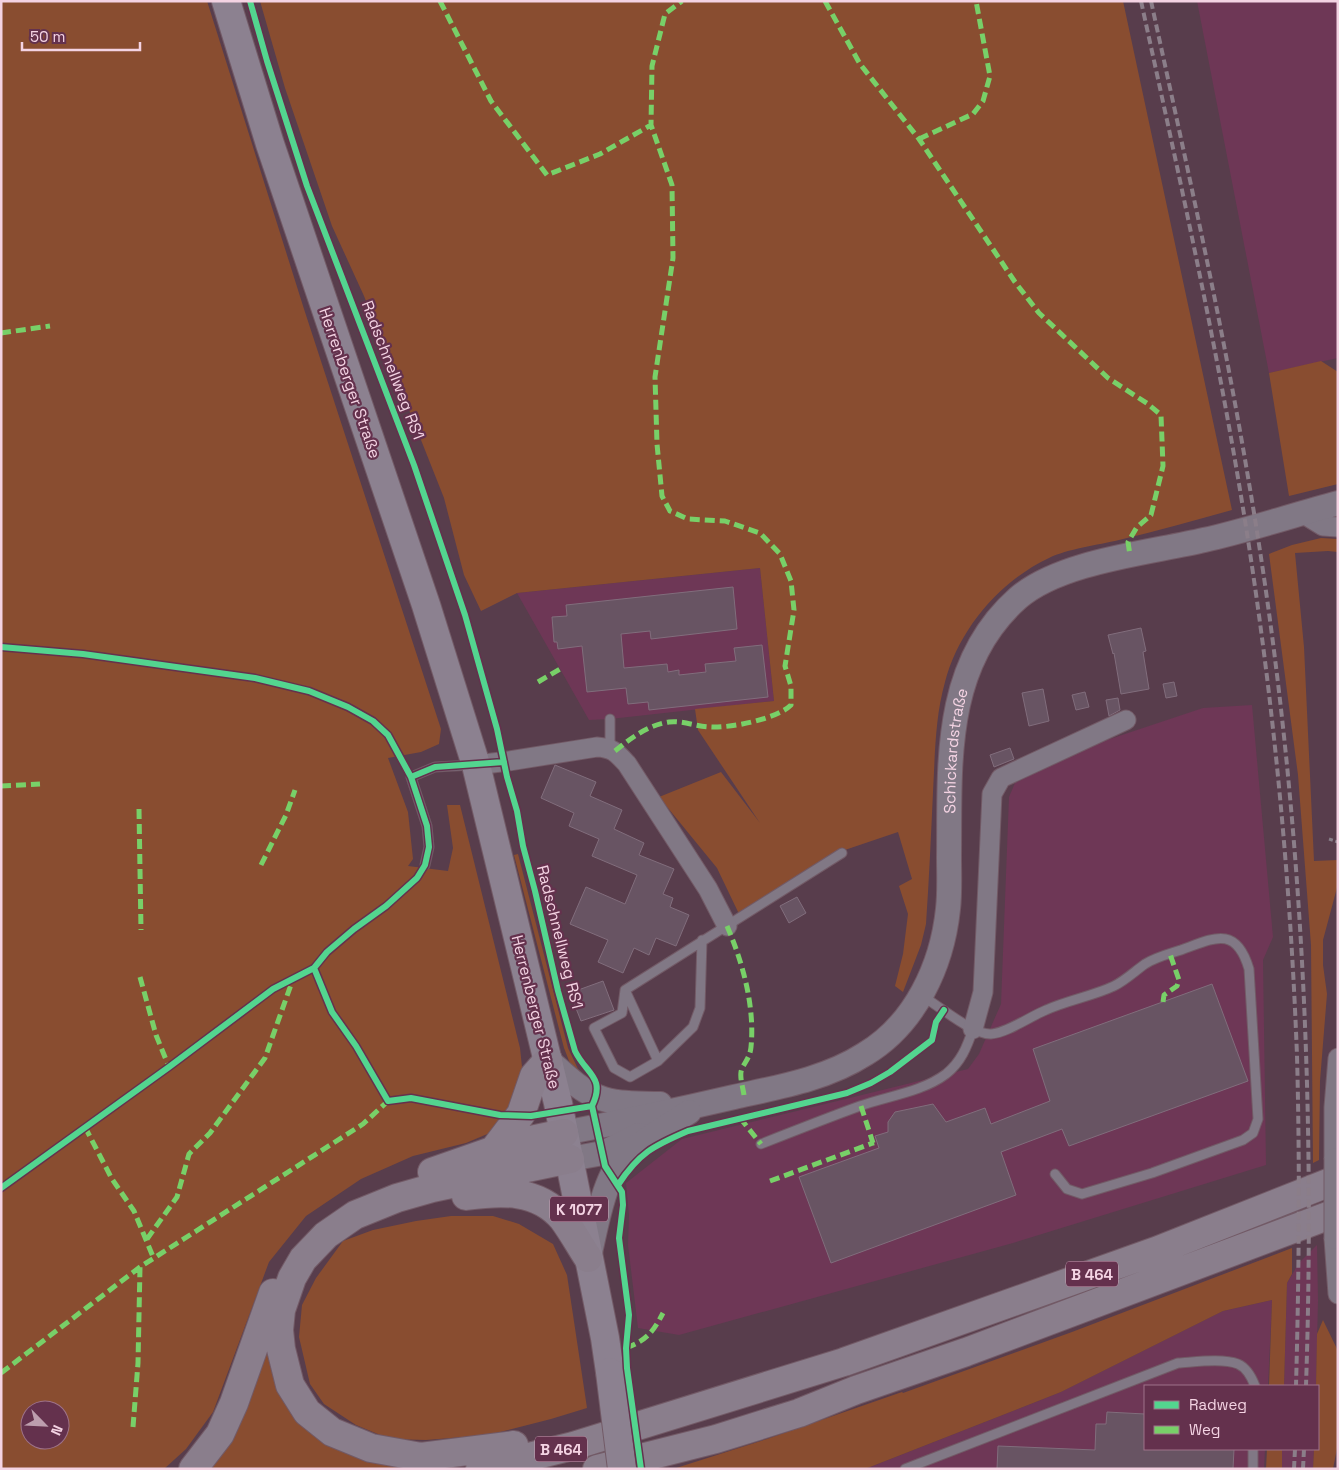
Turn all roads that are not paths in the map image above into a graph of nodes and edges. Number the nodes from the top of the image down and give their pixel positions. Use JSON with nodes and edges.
{"nodes":[{"id":1,"x":226,"y":1,"type":"edge"},
{"id":2,"x":1338,"y":503,"type":"edge"},
{"id":3,"x":1302,"y":513,"type":"junction"},
{"id":4,"x":1338,"y":527,"type":"edge"},
{"id":5,"x":610,"y":718,"type":"dead end"},
{"id":6,"x":1126,"y":720,"type":"dead end"},
{"id":7,"x":610,"y":748,"type":"junction"},
{"id":8,"x":476,"y":765,"type":"junction"},
{"id":9,"x":842,"y":853,"type":"dead end"},
{"id":10,"x":425,"y":865,"type":"dead end"},
{"id":11,"x":727,"y":926,"type":"junction"},
{"id":12,"x":702,"y":940,"type":"junction"},
{"id":13,"x":625,"y":990,"type":"junction"},
{"id":14,"x":922,"y":996,"type":"junction"},
{"id":15,"x":973,"y":1029,"type":"junction"},
{"id":16,"x":1338,"y":1058,"type":"edge"},
{"id":17,"x":548,"y":1060,"type":"junction"},
{"id":18,"x":658,"y":1061,"type":"junction"},
{"id":19,"x":699,"y":1105,"type":"junction"},
{"id":20,"x":564,"y":1133,"type":"junction"},
{"id":21,"x":761,"y":1144,"type":"dead end"},
{"id":22,"x":493,"y":1151,"type":"junction"},
{"id":23,"x":570,"y":1159,"type":"junction"},
{"id":24,"x":1336,"y":1169,"type":"edge"},
{"id":25,"x":1055,"y":1174,"type":"dead end"},
{"id":26,"x":397,"y":1198,"type":"junction"},
{"id":27,"x":1338,"y":1212,"type":"edge"},
{"id":28,"x":588,"y":1258,"type":"junction"},
{"id":29,"x":1338,"y":1294,"type":"edge"},
{"id":30,"x":1255,"y":1385,"type":"edge"},
{"id":31,"x":641,"y":1424,"type":"junction"},
{"id":32,"x":1253,"y":1450,"type":"edge"},
{"id":33,"x":193,"y":1469,"type":"edge"},
{"id":34,"x":480,"y":1469,"type":"edge"},
{"id":35,"x":597,"y":1469,"type":"edge"},
{"id":36,"x":622,"y":1469,"type":"edge"},
{"id":37,"x":905,"y":1469,"type":"edge"},
{"id":38,"x":1253,"y":1469,"type":"edge"}],
"edges":[{"from":1,"to":8,"type":"main road","name":"Herrenberger Straße","number":"K 1077"},
{"from":2,"to":3,"type":"street","name":"Schickardstraße"},
{"from":3,"to":4,"type":"street"},
{"from":3,"to":14,"type":"street","name":"Schickardstraße"},
{"from":5,"to":7,"type":"lane"},
{"from":6,"to":15,"type":"street"},
{"from":7,"to":8,"type":"street"},
{"from":7,"to":11,"type":"street"},
{"from":8,"to":10,"type":"lane"},
{"from":8,"to":17,"type":"main road","name":"Herrenberger Straße","number":"K 1077"},
{"from":9,"to":11,"type":"lane"},
{"from":11,"to":12,"type":"lane"},
{"from":12,"to":13,"type":"lane"},
{"from":12,"to":18,"type":"lane"},
{"from":13,"to":18,"type":"lane"},
{"from":13,"to":18,"type":"lane"},
{"from":14,"to":15,"type":"lane"},
{"from":14,"to":19,"type":"street","name":"Schickardstraße"},
{"from":15,"to":21,"type":"lane"},
{"from":15,"to":25,"type":"lane"},
{"from":16,"to":24,"type":"street"},
{"from":17,"to":19,"type":"street"},
{"from":17,"to":20,"type":"main road","name":"Herrenberger Straße","number":"K 1077"},
{"from":17,"to":22,"type":"highway"},
{"from":19,"to":20,"type":"street","name":"Schickardstraße"},
{"from":19,"to":23,"type":"street","name":"Schickardstraße"},
{"from":19,"to":28,"type":"street"},
{"from":20,"to":22,"type":"highway"},
{"from":20,"to":23,"type":"main road","name":"Herrenberger Straße","number":"K 1077"},
{"from":22,"to":33,"type":"highway"},
{"from":23,"to":26,"type":"highway"},
{"from":23,"to":28,"type":"main road","name":"Herrenberger Straße","number":"K 1077"},
{"from":24,"to":29,"type":"street","bridge":true},
{"from":24,"to":31,"type":"highway","number":"B 464"},
{"from":26,"to":28,"type":"highway"},
{"from":26,"to":31,"type":"highway","number":"B 464"},
{"from":27,"to":35,"type":"highway","number":"B 464"},
{"from":28,"to":36,"type":"main road","name":"Herrenberger Straße","number":"K 1077","bridge":true},
{"from":30,"to":37,"type":"lane"},
{"from":31,"to":34,"type":"highway","number":"B 464"},
{"from":32,"to":38,"type":"lane"}]}
